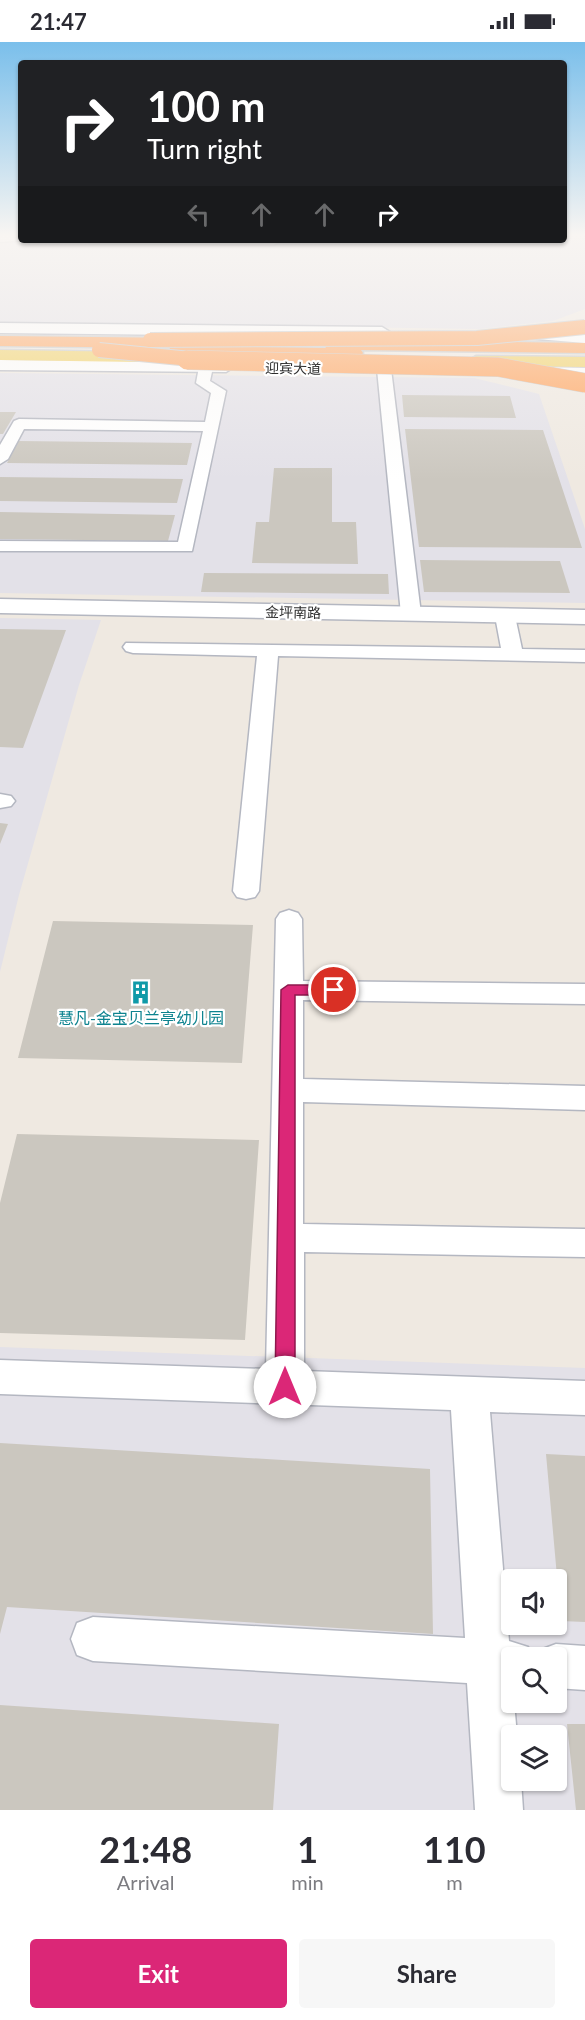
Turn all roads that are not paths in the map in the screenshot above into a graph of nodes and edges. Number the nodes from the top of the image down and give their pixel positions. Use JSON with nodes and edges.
{"nodes":[{"id":1,"x":585,"y":321,"type":"edge"},
{"id":2,"x":585,"y":327,"type":"edge"},
{"id":3,"x":0,"y":330,"type":"edge"},
{"id":4,"x":0,"y":336,"type":"edge"},
{"id":5,"x":585,"y":338,"type":"edge"},
{"id":6,"x":442,"y":339,"type":"junction"},
{"id":7,"x":0,"y":341,"type":"edge"},
{"id":8,"x":100,"y":346,"type":"junction"},
{"id":9,"x":585,"y":346,"type":"edge"},
{"id":10,"x":0,"y":349,"type":"edge"},
{"id":11,"x":6,"y":356,"type":"edge"},
{"id":12,"x":585,"y":356,"type":"edge"},
{"id":13,"x":503,"y":361,"type":"junction"},
{"id":14,"x":585,"y":362,"type":"edge"},
{"id":15,"x":0,"y":365,"type":"edge"},
{"id":16,"x":383,"y":366,"type":"junction"},
{"id":17,"x":206,"y":367,"type":"junction"},
{"id":18,"x":585,"y":371,"type":"edge"},
{"id":19,"x":585,"y":383,"type":"edge"},
{"id":20,"x":585,"y":401,"type":"edge"},
{"id":21,"x":211,"y":427,"type":"junction"},
{"id":22,"x":0,"y":459,"type":"edge"},
{"id":23,"x":0,"y":546,"type":"edge"},
{"id":24,"x":0,"y":606,"type":"edge"},
{"id":25,"x":411,"y":614,"type":"junction"},
{"id":26,"x":505,"y":616,"type":"junction"},
{"id":27,"x":585,"y":617,"type":"edge"},
{"id":28,"x":133,"y":647,"type":"dead end"},
{"id":29,"x":268,"y":650,"type":"junction"},
{"id":30,"x":513,"y":655,"type":"junction"},
{"id":31,"x":549,"y":656,"type":"junction"},
{"id":32,"x":585,"y":656,"type":"edge"},
{"id":33,"x":585,"y":671,"type":"edge"},
{"id":34,"x":246,"y":891,"type":"dead end"},
{"id":35,"x":288,"y":919,"type":"dead end"},
{"id":36,"x":288,"y":990,"type":"junction"},
{"id":37,"x":585,"y":994,"type":"edge"},
{"id":38,"x":287,"y":1090,"type":"junction"},
{"id":39,"x":585,"y":1098,"type":"edge"},
{"id":40,"x":286,"y":1238,"type":"junction"},
{"id":41,"x":585,"y":1243,"type":"edge"},
{"id":42,"x":0,"y":1377,"type":"edge"},
{"id":43,"x":285,"y":1387,"type":"junction"},
{"id":44,"x":469,"y":1393,"type":"junction"},
{"id":45,"x":585,"y":1398,"type":"edge"},
{"id":46,"x":93,"y":1639,"type":"dead end"},
{"id":47,"x":500,"y":1663,"type":"edge"},
{"id":48,"x":567,"y":1667,"type":"edge"},
{"id":49,"x":585,"y":1668,"type":"edge"},
{"id":50,"x":499,"y":1810,"type":"edge"}],
"edges":[{"from":1,"to":6,"type":"highway","bridge":true},
{"from":2,"to":6,"type":"highway","bridge":true},
{"from":3,"to":5,"type":"street"},
{"from":4,"to":9,"type":"main road","name":"迎宾大道"},
{"from":6,"to":8,"type":"highway","bridge":true},
{"from":7,"to":8,"type":"highway"},
{"from":8,"to":9,"type":"highway","bridge":true},
{"from":8,"to":10,"type":"highway"},
{"from":8,"to":12,"type":"highway","bridge":true},
{"from":8,"to":16,"type":"highway","bridge":true},
{"from":11,"to":13,"type":"main road","name":"迎宾大道"},
{"from":13,"to":14,"type":"main road","name":"迎宾大道"},
{"from":13,"to":18,"type":"street"},
{"from":15,"to":17,"type":"street","name":"迎宾大道"},
{"from":16,"to":17,"type":"street","name":"迎宾大道"},
{"from":16,"to":18,"type":"street","name":"迎宾大道"},
{"from":16,"to":19,"type":"highway","bridge":true},
{"from":16,"to":20,"type":"highway","bridge":true},
{"from":16,"to":25,"type":"street"},
{"from":17,"to":21,"type":"street"},
{"from":21,"to":22,"type":"street"},
{"from":21,"to":23,"type":"street"},
{"from":24,"to":25,"type":"street","name":"金坪南路"},
{"from":25,"to":26,"type":"street","name":"金坪南路"},
{"from":26,"to":27,"type":"street","name":"金坪南路"},
{"from":26,"to":30,"type":"street"},
{"from":28,"to":29,"type":"street"},
{"from":29,"to":30,"type":"street"},
{"from":29,"to":34,"type":"street"},
{"from":30,"to":31,"type":"street"},
{"from":31,"to":32,"type":"street"},
{"from":31,"to":33,"type":"street"},
{"from":35,"to":36,"type":"street"},
{"from":36,"to":37,"type":"street"},
{"from":36,"to":38,"type":"street"},
{"from":38,"to":39,"type":"street"},
{"from":38,"to":40,"type":"street"},
{"from":40,"to":41,"type":"street"},
{"from":40,"to":43,"type":"street"},
{"from":42,"to":43,"type":"street"},
{"from":43,"to":44,"type":"street"},
{"from":44,"to":45,"type":"street"},
{"from":44,"to":47,"type":"street"},
{"from":46,"to":47,"type":"street"},
{"from":47,"to":50,"type":"street"},
{"from":48,"to":49,"type":"street"}]}
